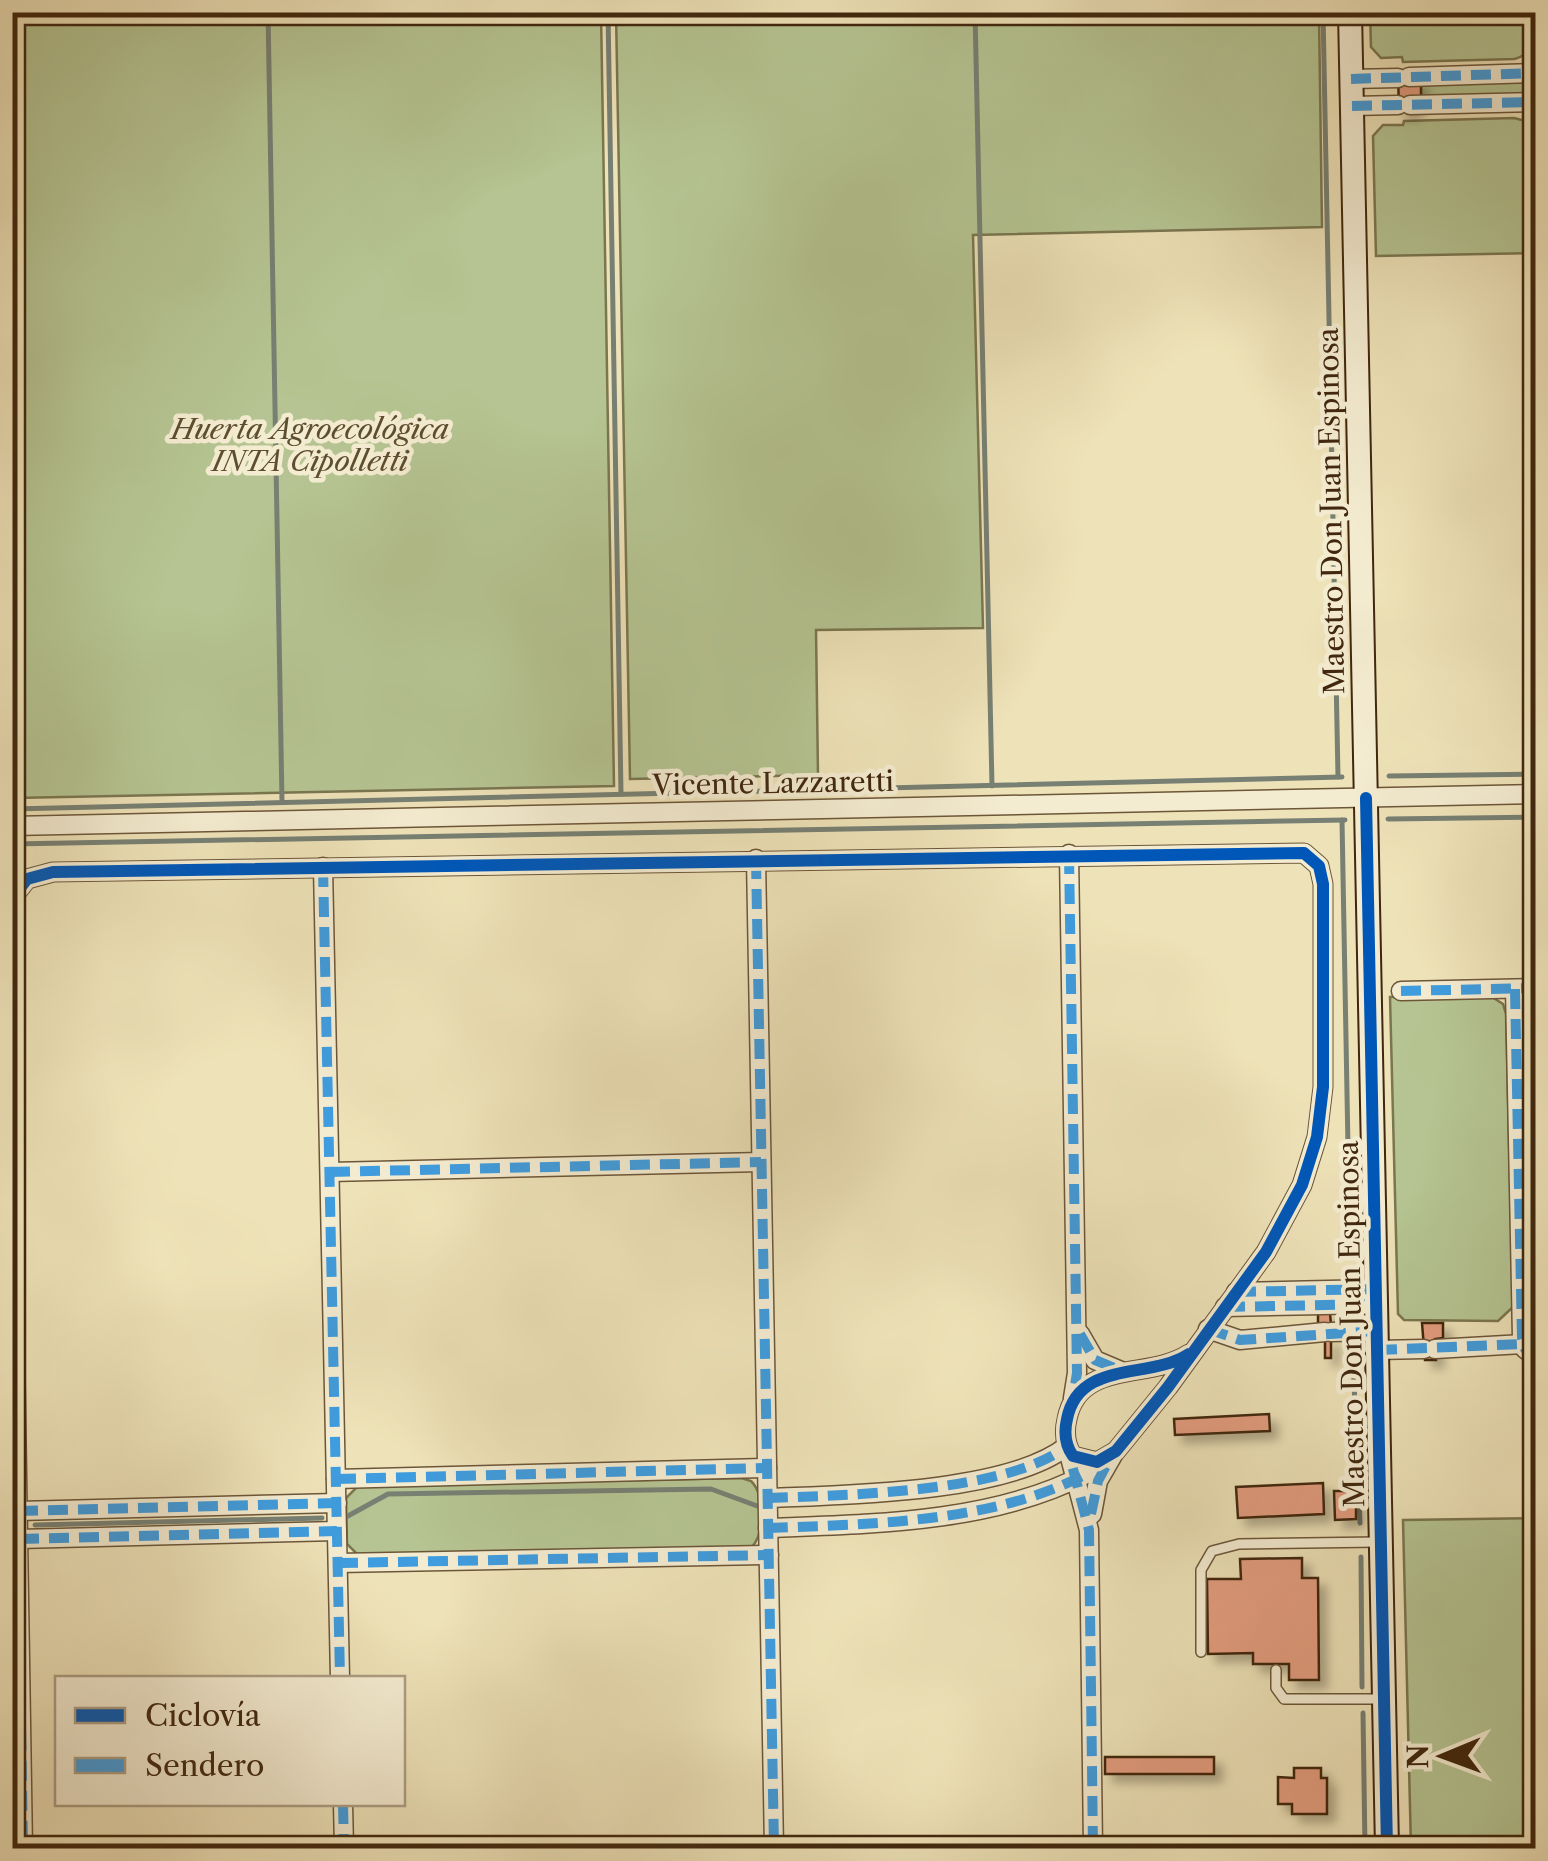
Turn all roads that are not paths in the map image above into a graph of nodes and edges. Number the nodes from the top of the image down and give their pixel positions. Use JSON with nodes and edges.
{"nodes":[{"id":1,"x":1350,"y":12,"type":"edge"},
{"id":2,"x":1536,"y":73,"type":"edge"},
{"id":3,"x":1351,"y":79,"type":"junction"},
{"id":4,"x":1536,"y":102,"type":"edge"},
{"id":5,"x":1352,"y":106,"type":"junction"},
{"id":6,"x":1536,"y":794,"type":"edge"},
{"id":7,"x":1366,"y":798,"type":"junction"},
{"id":8,"x":12,"y":826,"type":"edge"},
{"id":9,"x":1069,"y":854,"type":"junction"},
{"id":10,"x":756,"y":860,"type":"junction"},
{"id":11,"x":323,"y":867,"type":"junction"},
{"id":12,"x":12,"y":898,"type":"edge"},
{"id":13,"x":1516,"y":988,"type":"junction"},
{"id":14,"x":1536,"y":988,"type":"edge"},
{"id":15,"x":1402,"y":991,"type":"dead end"},
{"id":16,"x":12,"y":1161,"type":"edge"},
{"id":17,"x":762,"y":1162,"type":"junction"},
{"id":18,"x":330,"y":1172,"type":"junction"},
{"id":19,"x":1375,"y":1296,"type":"junction"},
{"id":20,"x":1230,"y":1299,"type":"junction"},
{"id":21,"x":1076,"y":1319,"type":"junction"},
{"id":22,"x":1208,"y":1329,"type":"junction"},
{"id":23,"x":1376,"y":1340,"type":"junction"},
{"id":24,"x":1529,"y":1350,"type":"edge"},
{"id":25,"x":1189,"y":1354,"type":"junction"},
{"id":26,"x":1124,"y":1371,"type":"junction"},
{"id":27,"x":1071,"y":1406,"type":"junction"},
{"id":28,"x":1067,"y":1446,"type":"junction"},
{"id":29,"x":1110,"y":1455,"type":"junction"},
{"id":30,"x":767,"y":1468,"type":"junction"},
{"id":31,"x":336,"y":1479,"type":"junction"},
{"id":32,"x":1077,"y":1479,"type":"junction"},
{"id":33,"x":768,"y":1498,"type":"junction"},
{"id":34,"x":336,"y":1503,"type":"junction"},
{"id":35,"x":18,"y":1511,"type":"junction"},
{"id":36,"x":768,"y":1528,"type":"junction"},
{"id":37,"x":337,"y":1532,"type":"junction"},
{"id":38,"x":18,"y":1539,"type":"junction"},
{"id":39,"x":1090,"y":1539,"type":"junction"},
{"id":40,"x":1380,"y":1542,"type":"junction"},
{"id":41,"x":768,"y":1554,"type":"junction"},
{"id":42,"x":338,"y":1563,"type":"junction"},
{"id":43,"x":1201,"y":1652,"type":"dead end"},
{"id":44,"x":1276,"y":1670,"type":"dead end"},
{"id":45,"x":340,"y":1676,"type":"edge"},
{"id":46,"x":1384,"y":1699,"type":"junction"},
{"id":47,"x":343,"y":1806,"type":"edge"},
{"id":48,"x":24,"y":1848,"type":"edge"},
{"id":49,"x":344,"y":1848,"type":"edge"},
{"id":50,"x":774,"y":1848,"type":"edge"},
{"id":51,"x":1093,"y":1848,"type":"edge"},
{"id":52,"x":1387,"y":1848,"type":"edge"}],
"edges":[{"from":1,"to":3,"type":"main road","name":"Maestro Don Juan Espinosa"},
{"from":2,"to":3,"type":"street"},
{"from":3,"to":5,"type":"main road","name":"Maestro Don Juan Espinosa"},
{"from":4,"to":5,"type":"street"},
{"from":5,"to":7,"type":"main road","name":"Maestro Don Juan Espinosa"},
{"from":6,"to":7,"type":"street","name":"Vicente Lazzaretti"},
{"from":7,"to":8,"type":"street","name":"Vicente Lazzaretti"},
{"from":7,"to":19,"type":"main road","name":"Maestro Don Juan Espinosa"},
{"from":9,"to":10,"type":"street"},
{"from":9,"to":20,"type":"street"},
{"from":9,"to":21,"type":"street"},
{"from":10,"to":11,"type":"street"},
{"from":10,"to":17,"type":"street"},
{"from":11,"to":12,"type":"street"},
{"from":11,"to":18,"type":"street"},
{"from":13,"to":14,"type":"street"},
{"from":13,"to":15,"type":"street"},
{"from":13,"to":24,"type":"street"},
{"from":16,"to":35,"type":"street"},
{"from":17,"to":18,"type":"street"},
{"from":17,"to":30,"type":"street"},
{"from":18,"to":31,"type":"street"},
{"from":19,"to":20,"type":"street"},
{"from":19,"to":23,"type":"main road","name":"Maestro Don Juan Espinosa"},
{"from":20,"to":22,"type":"street"},
{"from":21,"to":26,"type":"street"},
{"from":21,"to":27,"type":"street"},
{"from":22,"to":23,"type":"street"},
{"from":22,"to":25,"type":"street"},
{"from":23,"to":24,"type":"street"},
{"from":23,"to":40,"type":"main road","name":"Maestro Don Juan Espinosa"},
{"from":25,"to":26,"type":"street"},
{"from":25,"to":29,"type":"street"},
{"from":26,"to":27,"type":"street"},
{"from":27,"to":28,"type":"street"},
{"from":28,"to":29,"type":"street"},
{"from":28,"to":32,"type":"street"},
{"from":28,"to":33,"type":"street"},
{"from":29,"to":32,"type":"street"},
{"from":29,"to":39,"type":"street"},
{"from":30,"to":31,"type":"street"},
{"from":30,"to":33,"type":"street"},
{"from":31,"to":34,"type":"street"},
{"from":32,"to":36,"type":"street"},
{"from":32,"to":39,"type":"street"},
{"from":33,"to":36,"type":"street"},
{"from":34,"to":35,"type":"street"},
{"from":34,"to":37,"type":"street"},
{"from":35,"to":38,"type":"street"},
{"from":36,"to":41,"type":"street"},
{"from":37,"to":38,"type":"street"},
{"from":37,"to":42,"type":"street"},
{"from":38,"to":48,"type":"street"},
{"from":39,"to":51,"type":"street"},
{"from":40,"to":43,"type":"lane"},
{"from":40,"to":46,"type":"main road","name":"Maestro Don Juan Espinosa"},
{"from":41,"to":42,"type":"street"},
{"from":41,"to":50,"type":"street"},
{"from":42,"to":45,"type":"street"},
{"from":44,"to":46,"type":"lane"},
{"from":46,"to":52,"type":"main road","name":"Maestro Don Juan Espinosa"},
{"from":47,"to":49,"type":"street"}]}
